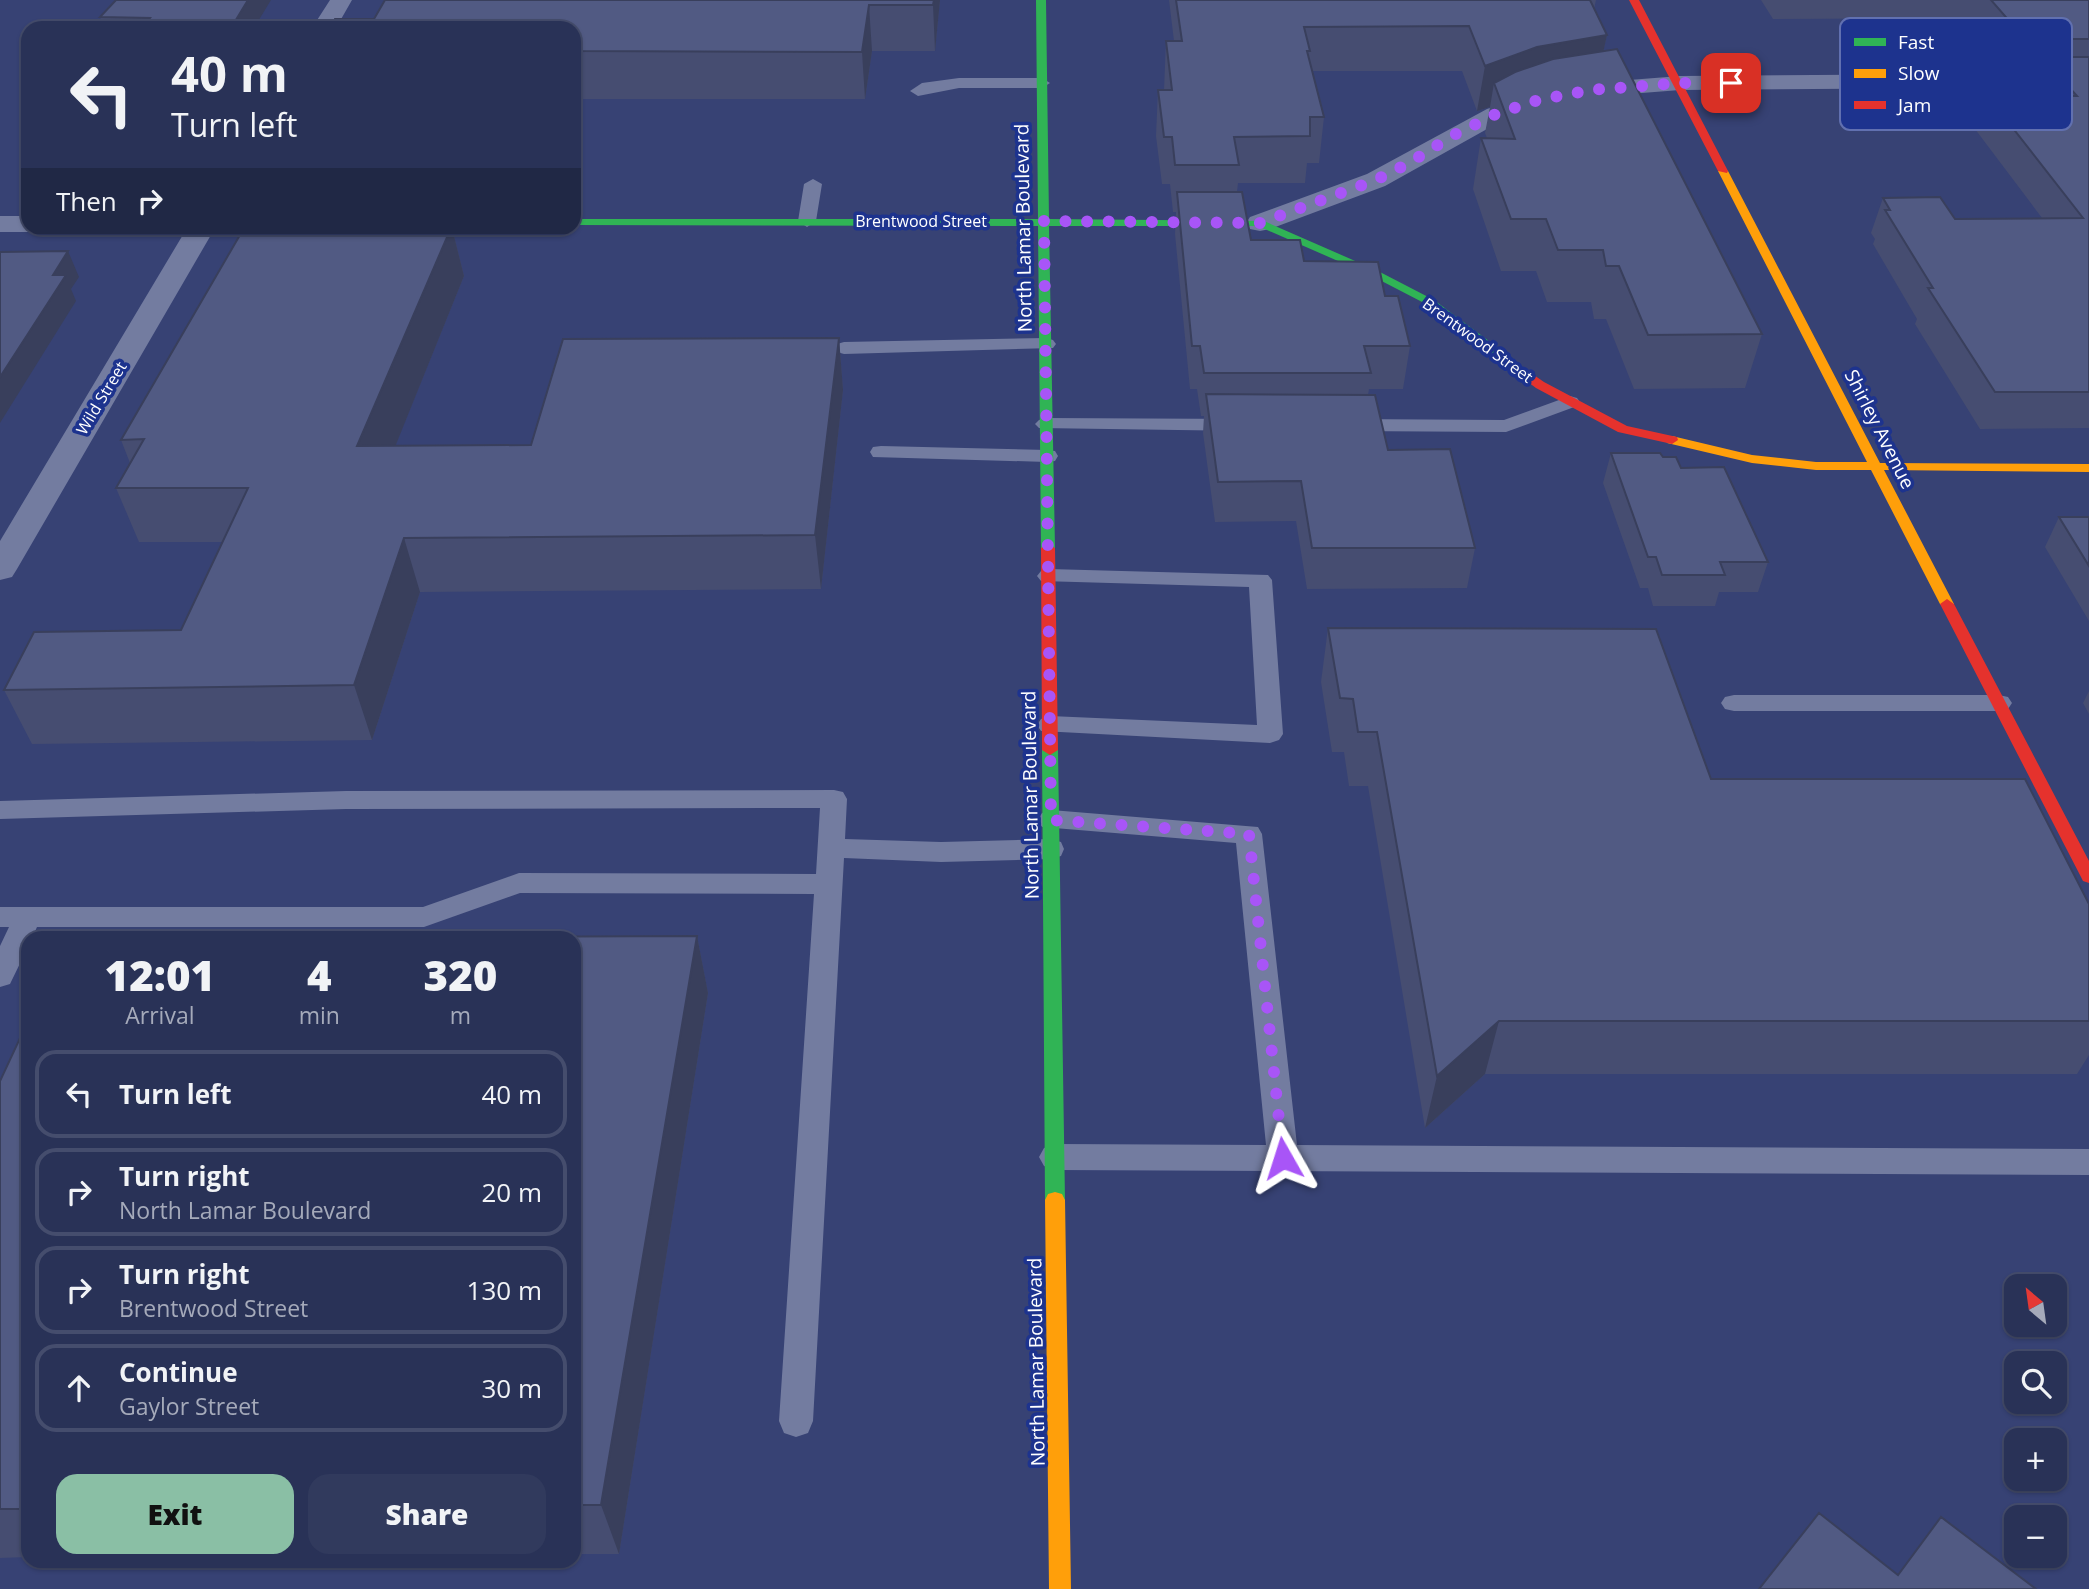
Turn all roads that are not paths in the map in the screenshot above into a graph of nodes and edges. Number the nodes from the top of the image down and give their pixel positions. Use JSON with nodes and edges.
{"nodes":[{"id":1,"x":341,"y":0,"type":"edge"},
{"id":2,"x":1041,"y":0,"type":"edge"},
{"id":3,"x":1634,"y":0,"type":"edge"},
{"id":4,"x":328,"y":21,"type":"edge"},
{"id":5,"x":1840,"y":82,"type":"edge"},
{"id":6,"x":1042,"y":83,"type":"junction"},
{"id":7,"x":1680,"y":83,"type":"junction"},
{"id":8,"x":918,"y":91,"type":"dead end"},
{"id":9,"x":813,"y":184,"type":"dead end"},
{"id":10,"x":1044,"y":221,"type":"junction"},
{"id":11,"x":581,"y":222,"type":"edge"},
{"id":12,"x":807,"y":222,"type":"junction"},
{"id":13,"x":1260,"y":223,"type":"junction"},
{"id":14,"x":21,"y":224,"type":"edge"},
{"id":15,"x":0,"y":225,"type":"edge"},
{"id":16,"x":197,"y":235,"type":"edge"},
{"id":17,"x":1046,"y":344,"type":"junction"},
{"id":18,"x":844,"y":348,"type":"dead end"},
{"id":19,"x":1570,"y":402,"type":"junction"},
{"id":20,"x":1046,"y":424,"type":"junction"},
{"id":21,"x":1262,"y":425,"type":"edge"},
{"id":22,"x":1330,"y":425,"type":"edge"},
{"id":23,"x":881,"y":452,"type":"dead end"},
{"id":24,"x":1046,"y":456,"type":"junction"},
{"id":25,"x":1877,"y":468,"type":"junction"},
{"id":26,"x":2089,"y":468,"type":"edge"},
{"id":27,"x":0,"y":569,"type":"edge"},
{"id":28,"x":1049,"y":576,"type":"junction"},
{"id":29,"x":1734,"y":703,"type":"dead end"},
{"id":30,"x":1999,"y":703,"type":"junction"},
{"id":31,"x":1050,"y":725,"type":"junction"},
{"id":32,"x":0,"y":810,"type":"edge"},
{"id":33,"x":1051,"y":820,"type":"junction"},
{"id":34,"x":832,"y":848,"type":"junction"},
{"id":35,"x":1051,"y":849,"type":"junction"},
{"id":36,"x":2089,"y":877,"type":"edge"},
{"id":37,"x":830,"y":884,"type":"junction"},
{"id":38,"x":0,"y":917,"type":"edge"},
{"id":39,"x":28,"y":917,"type":"junction"},
{"id":40,"x":21,"y":931,"type":"edge"},
{"id":41,"x":21,"y":932,"type":"edge"},
{"id":42,"x":0,"y":976,"type":"edge"},
{"id":43,"x":1055,"y":1157,"type":"junction"},
{"id":44,"x":1283,"y":1158,"type":"junction"},
{"id":45,"x":2075,"y":1162,"type":"edge"},
{"id":46,"x":796,"y":1420,"type":"dead end"},
{"id":47,"x":1060,"y":1589,"type":"edge"}],
"edges":[{"from":1,"to":4,"type":"street"},
{"from":2,"to":6,"type":"street","name":"North Lamar Boulevard"},
{"from":3,"to":7,"type":"street","name":"Shirley Avenue"},
{"from":5,"to":7,"type":"street"},
{"from":6,"to":8,"type":"lane"},
{"from":6,"to":10,"type":"street","name":"North Lamar Boulevard"},
{"from":7,"to":13,"type":"street"},
{"from":7,"to":25,"type":"street","name":"Shirley Avenue"},
{"from":9,"to":12,"type":"lane"},
{"from":10,"to":12,"type":"street","name":"Brentwood Street"},
{"from":10,"to":13,"type":"street","name":"Brentwood Street"},
{"from":10,"to":17,"type":"street","name":"North Lamar Boulevard"},
{"from":11,"to":12,"type":"street","name":"Brentwood Street"},
{"from":13,"to":19,"type":"street","name":"Brentwood Street"},
{"from":14,"to":15,"type":"street"},
{"from":16,"to":27,"type":"street","name":"Wild Street"},
{"from":17,"to":18,"type":"lane"},
{"from":17,"to":20,"type":"street","name":"North Lamar Boulevard"},
{"from":19,"to":22,"type":"lane"},
{"from":19,"to":25,"type":"street","name":"Brentwood Street"},
{"from":20,"to":21,"type":"lane"},
{"from":20,"to":24,"type":"street","name":"North Lamar Boulevard"},
{"from":23,"to":24,"type":"lane"},
{"from":24,"to":28,"type":"street","name":"North Lamar Boulevard"},
{"from":25,"to":26,"type":"street","name":"Brentwood Street"},
{"from":25,"to":30,"type":"street","name":"Shirley Avenue"},
{"from":28,"to":31,"type":"street","name":"North Lamar Boulevard"},
{"from":28,"to":31,"type":"lane"},
{"from":29,"to":30,"type":"lane"},
{"from":30,"to":36,"type":"street","name":"Shirley Avenue"},
{"from":31,"to":33,"type":"street","name":"North Lamar Boulevard"},
{"from":32,"to":34,"type":"lane"},
{"from":33,"to":35,"type":"street","name":"North Lamar Boulevard"},
{"from":33,"to":44,"type":"lane"},
{"from":34,"to":35,"type":"lane"},
{"from":34,"to":37,"type":"lane"},
{"from":35,"to":43,"type":"street","name":"North Lamar Boulevard"},
{"from":37,"to":39,"type":"lane"},
{"from":37,"to":46,"type":"lane"},
{"from":38,"to":39,"type":"lane"},
{"from":39,"to":40,"type":"lane"},
{"from":41,"to":42,"type":"lane"},
{"from":43,"to":44,"type":"lane"},
{"from":43,"to":47,"type":"street","name":"North Lamar Boulevard"},
{"from":44,"to":45,"type":"lane"}]}
